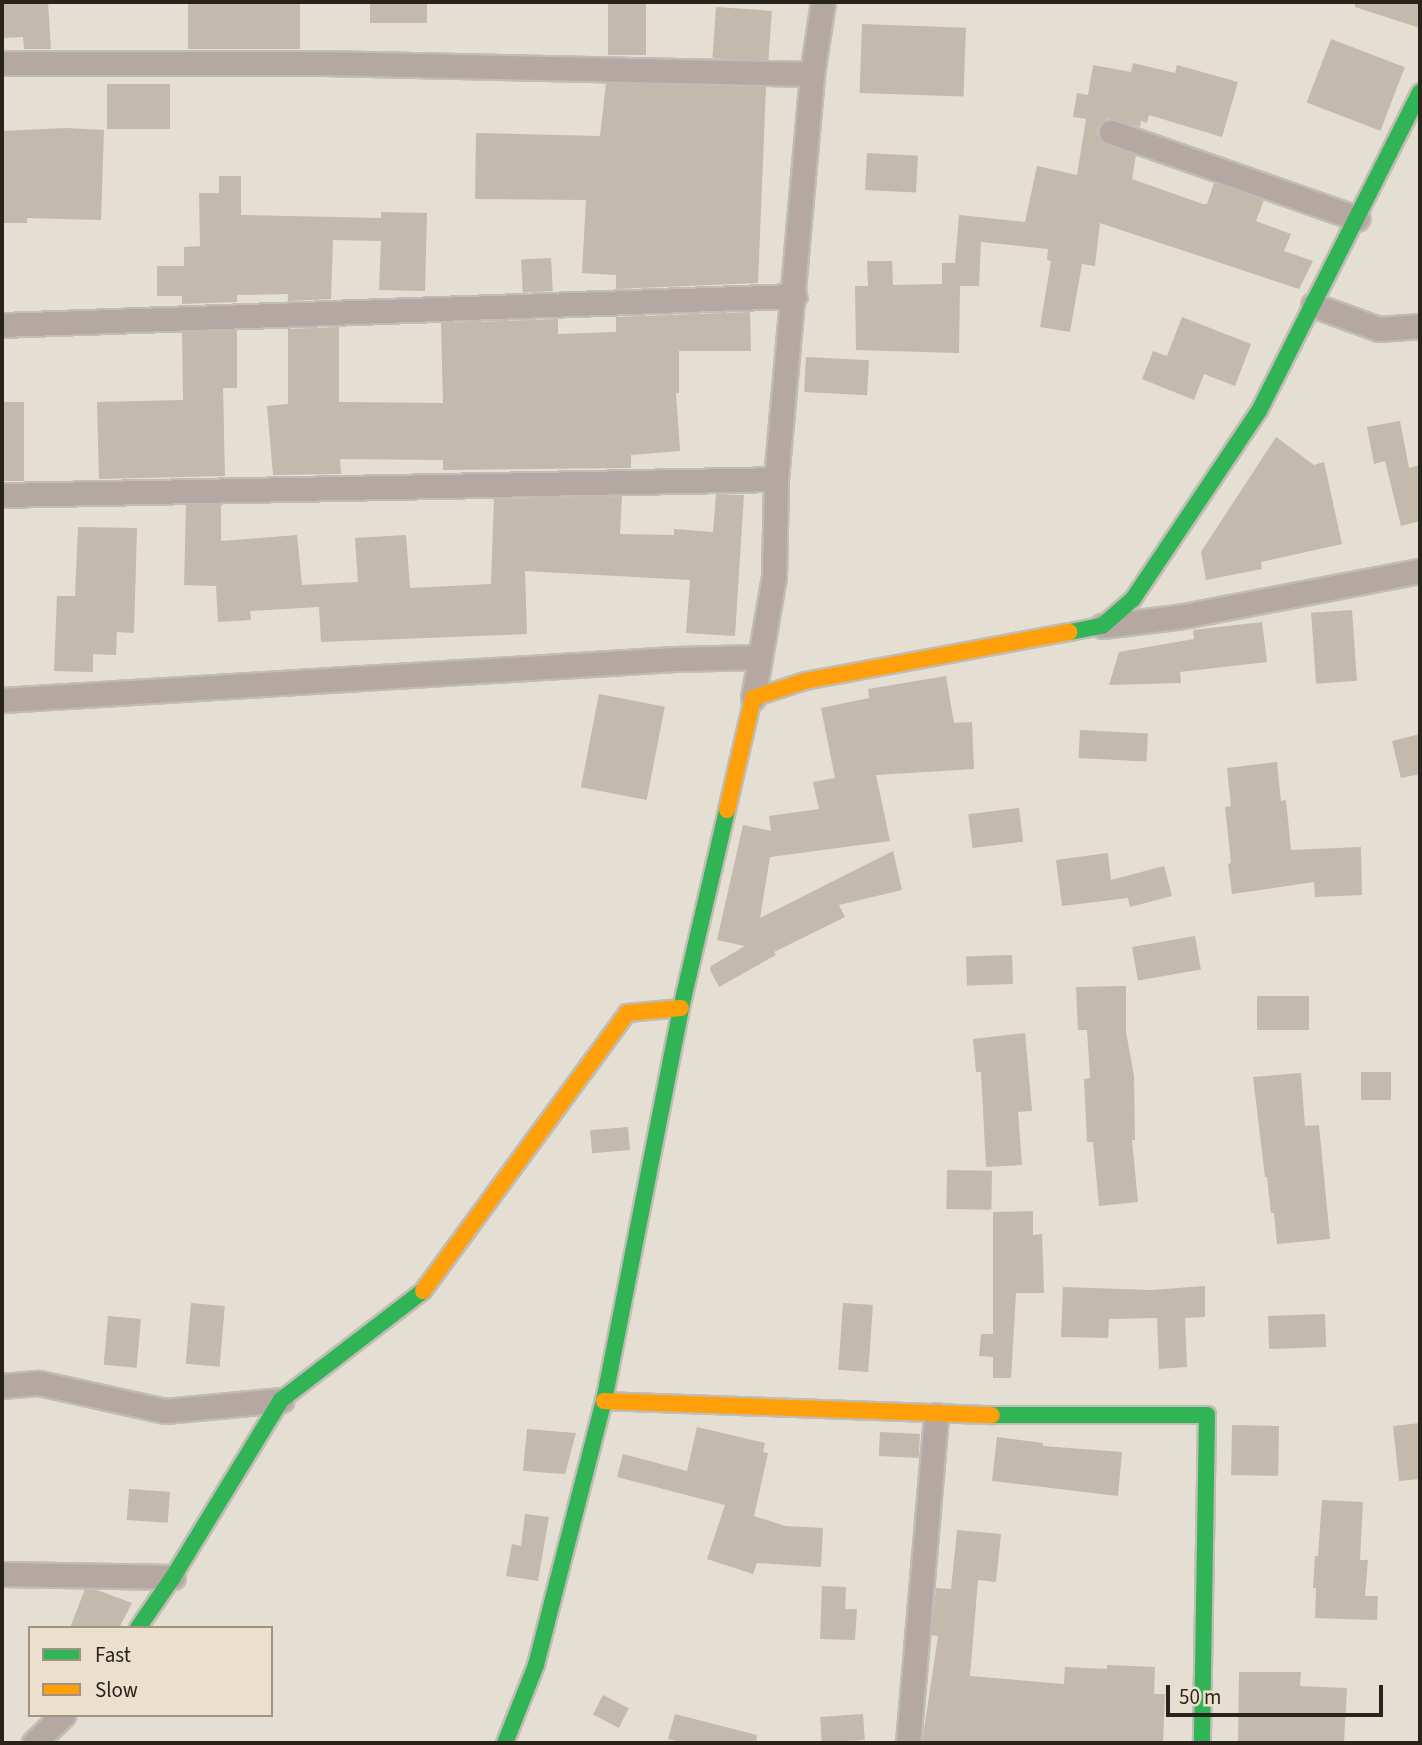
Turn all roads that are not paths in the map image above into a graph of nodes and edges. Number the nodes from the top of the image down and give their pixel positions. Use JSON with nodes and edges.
{"nodes":[{"id":1,"x":823,"y":2,"type":"edge"},
{"id":2,"x":2,"y":63,"type":"edge"},
{"id":3,"x":812,"y":74,"type":"junction"},
{"id":4,"x":1420,"y":92,"type":"edge"},
{"id":5,"x":1111,"y":132,"type":"dead end"},
{"id":6,"x":1357,"y":218,"type":"junction"},
{"id":7,"x":794,"y":296,"type":"junction"},
{"id":8,"x":1313,"y":305,"type":"junction"},
{"id":9,"x":2,"y":325,"type":"edge"},
{"id":10,"x":1420,"y":326,"type":"edge"},
{"id":11,"x":776,"y":479,"type":"junction"},
{"id":12,"x":2,"y":495,"type":"edge"},
{"id":13,"x":1420,"y":571,"type":"edge"},
{"id":14,"x":1102,"y":626,"type":"junction"},
{"id":15,"x":759,"y":657,"type":"junction"},
{"id":16,"x":753,"y":698,"type":"junction"},
{"id":17,"x":2,"y":700,"type":"edge"},
{"id":18,"x":681,"y":1008,"type":"junction"},
{"id":19,"x":2,"y":1387,"type":"edge"},
{"id":20,"x":281,"y":1400,"type":"junction"},
{"id":21,"x":604,"y":1401,"type":"junction"},
{"id":22,"x":936,"y":1415,"type":"junction"},
{"id":23,"x":2,"y":1574,"type":"edge"},
{"id":24,"x":173,"y":1577,"type":"junction"},
{"id":25,"x":139,"y":1626,"type":"edge"},
{"id":26,"x":61,"y":1717,"type":"edge"},
{"id":27,"x":34,"y":1743,"type":"edge"},
{"id":28,"x":505,"y":1743,"type":"edge"},
{"id":29,"x":908,"y":1743,"type":"edge"},
{"id":30,"x":1202,"y":1743,"type":"edge"}],
"edges":[{"from":1,"to":3,"type":"street"},
{"from":2,"to":3,"type":"street"},
{"from":3,"to":7,"type":"street"},
{"from":4,"to":6,"type":"street"},
{"from":5,"to":6,"type":"street"},
{"from":6,"to":8,"type":"street"},
{"from":7,"to":9,"type":"street"},
{"from":7,"to":11,"type":"street"},
{"from":8,"to":10,"type":"street"},
{"from":8,"to":14,"type":"street"},
{"from":11,"to":12,"type":"street"},
{"from":11,"to":15,"type":"street"},
{"from":13,"to":14,"type":"street"},
{"from":14,"to":16,"type":"street"},
{"from":15,"to":16,"type":"street"},
{"from":15,"to":17,"type":"street"},
{"from":16,"to":18,"type":"street"},
{"from":18,"to":20,"type":"street"},
{"from":18,"to":21,"type":"street"},
{"from":19,"to":20,"type":"street"},
{"from":20,"to":24,"type":"street"},
{"from":21,"to":22,"type":"street"},
{"from":21,"to":28,"type":"street"},
{"from":22,"to":29,"type":"street"},
{"from":22,"to":30,"type":"street"},
{"from":23,"to":24,"type":"street"},
{"from":24,"to":25,"type":"street"},
{"from":26,"to":27,"type":"street"}]}
